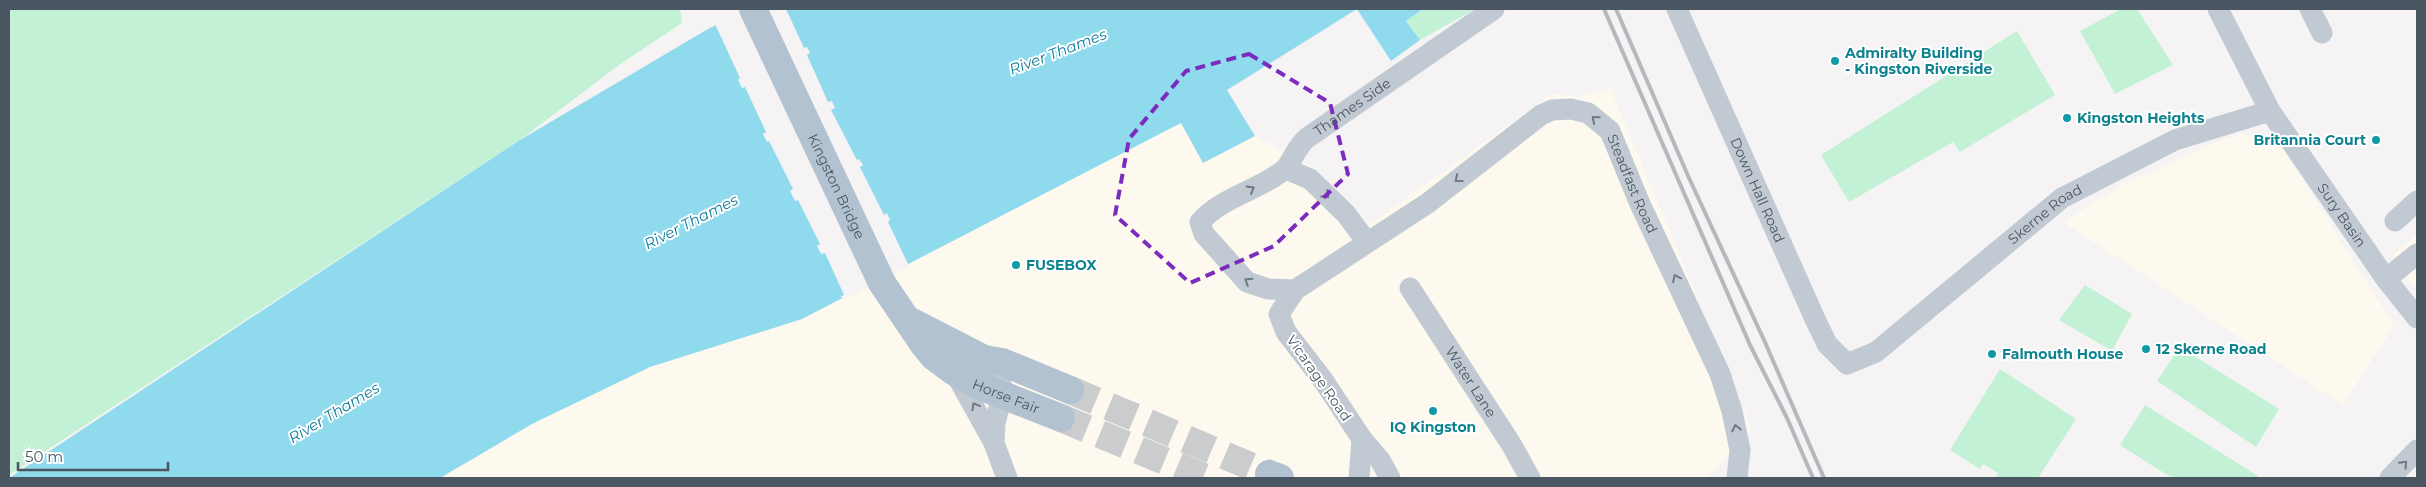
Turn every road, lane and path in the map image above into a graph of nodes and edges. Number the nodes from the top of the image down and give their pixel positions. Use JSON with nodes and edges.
{"nodes":[{"id":1,"x":753,"y":9,"type":"edge"},
{"id":2,"x":1494,"y":9,"type":"edge"},
{"id":3,"x":1677,"y":9,"type":"edge"},
{"id":4,"x":2310,"y":9,"type":"edge"},
{"id":5,"x":2223,"y":10,"type":"edge"},
{"id":6,"x":2322,"y":33,"type":"dead end"},
{"id":7,"x":2270,"y":111,"type":"junction"},
{"id":8,"x":1286,"y":169,"type":"junction"},
{"id":9,"x":2417,"y":201,"type":"edge"},
{"id":10,"x":2395,"y":221,"type":"dead end"},
{"id":11,"x":1367,"y":242,"type":"junction"},
{"id":12,"x":2417,"y":254,"type":"edge"},
{"id":13,"x":2386,"y":279,"type":"junction"},
{"id":14,"x":1410,"y":288,"type":"dead end"},
{"id":15,"x":1295,"y":290,"type":"junction"},
{"id":16,"x":2417,"y":318,"type":"edge"},
{"id":17,"x":944,"y":356,"type":"junction"},
{"id":18,"x":984,"y":359,"type":"junction"},
{"id":19,"x":1847,"y":364,"type":"joint"},
{"id":20,"x":1070,"y":390,"type":"tunnel mouth"},
{"id":21,"x":1002,"y":396,"type":"junction"},
{"id":22,"x":1061,"y":418,"type":"tunnel mouth"},
{"id":23,"x":1362,"y":439,"type":"junction"},
{"id":24,"x":994,"y":443,"type":"junction"},
{"id":25,"x":2417,"y":450,"type":"edge"},
{"id":26,"x":1007,"y":478,"type":"edge"},
{"id":27,"x":1359,"y":478,"type":"edge"},
{"id":28,"x":1390,"y":478,"type":"edge"},
{"id":29,"x":1530,"y":478,"type":"edge"},
{"id":30,"x":1736,"y":478,"type":"edge"},
{"id":31,"x":2390,"y":478,"type":"edge"}],
"edges":[{"from":1,"to":17,"type":"main road","name":"Kingston Bridge"},
{"from":2,"to":8,"type":"street","name":"Thames Side"},
{"from":3,"to":19,"type":"street","name":"Down Hall Road"},
{"from":4,"to":6,"type":"street"},
{"from":5,"to":7,"type":"street","name":"Sury Basin"},
{"from":7,"to":13,"type":"street","name":"Sury Basin"},
{"from":7,"to":19,"type":"street","name":"Skerne Road"},
{"from":8,"to":11,"type":"street","one_way":true},
{"from":15,"to":8,"type":"street","one_way":true},
{"from":9,"to":10,"type":"street"},
{"from":11,"to":15,"type":"street","name":"Steadfast Road"},
{"from":30,"to":11,"type":"street","name":"Steadfast Road","one_way":true},
{"from":12,"to":13,"type":"street"},
{"from":13,"to":16,"type":"street","name":"Sury Basin"},
{"from":14,"to":29,"type":"street","name":"Water Lane"},
{"from":15,"to":23,"type":"street","name":"Vicarage Road"},
{"from":17,"to":18,"type":"main road","name":"Horse Fair"},
{"from":17,"to":21,"type":"main road","name":"Horse Fair"},
{"from":24,"to":17,"type":"street","one_way":true},
{"from":18,"to":20,"type":"main road","name":"Horse Fair"},
{"from":18,"to":21,"type":"street"},
{"from":21,"to":22,"type":"main road","name":"Horse Fair"},
{"from":21,"to":24,"type":"street"},
{"from":23,"to":27,"type":"street"},
{"from":23,"to":28,"type":"street","name":"Vicarage Road"},
{"from":24,"to":26,"type":"street"},
{"from":31,"to":25,"type":"street","one_way":true}]}
